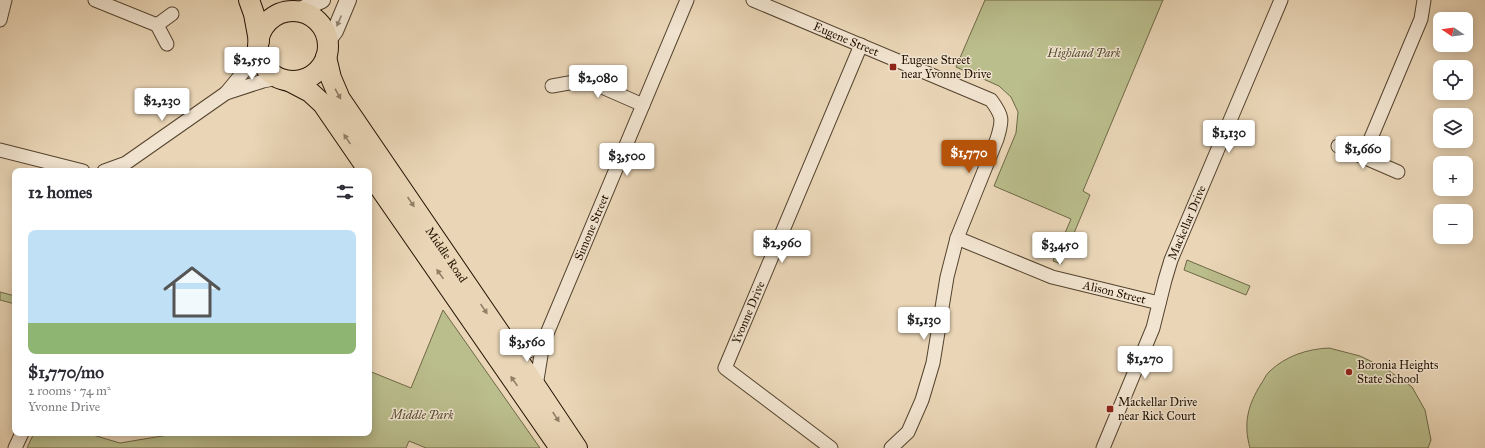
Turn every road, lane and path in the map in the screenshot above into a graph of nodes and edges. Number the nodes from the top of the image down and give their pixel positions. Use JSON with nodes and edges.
{"nodes":[{"id":1,"x":5,"y":0,"type":"edge"},
{"id":2,"x":95,"y":0,"type":"edge"},
{"id":3,"x":249,"y":0,"type":"edge"},
{"id":4,"x":322,"y":0,"type":"edge"},
{"id":5,"x":348,"y":0,"type":"edge"},
{"id":6,"x":687,"y":0,"type":"edge"},
{"id":7,"x":753,"y":0,"type":"edge"},
{"id":8,"x":1281,"y":0,"type":"edge"},
{"id":9,"x":1424,"y":0,"type":"edge"},
{"id":10,"x":290,"y":8,"type":"edge"},
{"id":11,"x":172,"y":14,"type":"dead end"},
{"id":12,"x":0,"y":20,"type":"edge"},
{"id":13,"x":157,"y":25,"type":"junction"},
{"id":14,"x":167,"y":44,"type":"dead end"},
{"id":15,"x":861,"y":45,"type":"junction"},
{"id":16,"x":259,"y":47,"type":"junction"},
{"id":17,"x":327,"y":49,"type":"junction"},
{"id":18,"x":284,"y":79,"type":"junction"},
{"id":19,"x":552,"y":86,"type":"dead end"},
{"id":20,"x":226,"y":93,"type":"junction"},
{"id":21,"x":643,"y":105,"type":"junction"},
{"id":22,"x":1338,"y":146,"type":"dead end"},
{"id":23,"x":0,"y":150,"type":"edge"},
{"id":24,"x":1363,"y":156,"type":"junction"},
{"id":25,"x":71,"y":168,"type":"edge"},
{"id":26,"x":112,"y":168,"type":"edge"},
{"id":27,"x":367,"y":168,"type":"edge"},
{"id":28,"x":1398,"y":172,"type":"dead end"},
{"id":29,"x":372,"y":175,"type":"edge"},
{"id":30,"x":957,"y":238,"type":"junction"},
{"id":31,"x":1159,"y":303,"type":"junction"},
{"id":32,"x":543,"y":344,"type":"junction"},
{"id":33,"x":508,"y":345,"type":"junction"},
{"id":34,"x":536,"y":386,"type":"junction"},
{"id":35,"x":21,"y":436,"type":"edge"},
{"id":36,"x":15,"y":448,"type":"edge"},
{"id":37,"x":560,"y":448,"type":"edge"},
{"id":38,"x":577,"y":448,"type":"edge"},
{"id":39,"x":831,"y":448,"type":"edge"},
{"id":40,"x":891,"y":448,"type":"edge"},
{"id":41,"x":1103,"y":448,"type":"edge"}],
"edges":[{"from":1,"to":12,"type":"street"},
{"from":2,"to":13,"type":"street"},
{"from":3,"to":16,"type":"main road"},
{"from":4,"to":10,"type":"street"},
{"from":5,"to":17,"type":"street","one_way":true},
{"from":6,"to":21,"type":"street","name":"Simone Street"},
{"from":7,"to":15,"type":"street","name":"Eugene Street"},
{"from":8,"to":31,"type":"street","name":"Mackellar Drive"},
{"from":9,"to":24,"type":"street"},
{"from":10,"to":16,"type":"main road"},
{"from":10,"to":17,"type":"main road"},
{"from":11,"to":13,"type":"street"},
{"from":13,"to":14,"type":"street"},
{"from":15,"to":30,"type":"street","name":"Eugene Street"},
{"from":15,"to":39,"type":"street","name":"Yvonne Drive"},
{"from":16,"to":18,"type":"main road"},
{"from":16,"to":20,"type":"street"},
{"from":17,"to":18,"type":"main road"},
{"from":17,"to":33,"type":"main road","name":"Middle Road","one_way":true},
{"from":18,"to":20,"type":"street"},
{"from":27,"to":18,"type":"main road","name":"Middle Road","one_way":true},
{"from":19,"to":21,"type":"street"},
{"from":20,"to":26,"type":"street"},
{"from":21,"to":32,"type":"street","name":"Simone Street"},
{"from":22,"to":24,"type":"street"},
{"from":23,"to":25,"type":"street"},
{"from":24,"to":28,"type":"street"},
{"from":37,"to":29,"type":"main road","name":"Middle Road","one_way":true},
{"from":30,"to":31,"type":"street","name":"Alison Street"},
{"from":30,"to":40,"type":"street"},
{"from":31,"to":41,"type":"street","name":"Mackellar Drive"},
{"from":32,"to":33,"type":"street"},
{"from":32,"to":34,"type":"street","name":"Simone Street"},
{"from":33,"to":34,"type":"main road","name":"Middle Road"},
{"from":34,"to":38,"type":"main road","name":"Middle Road","one_way":true},
{"from":35,"to":36,"type":"street"}]}
